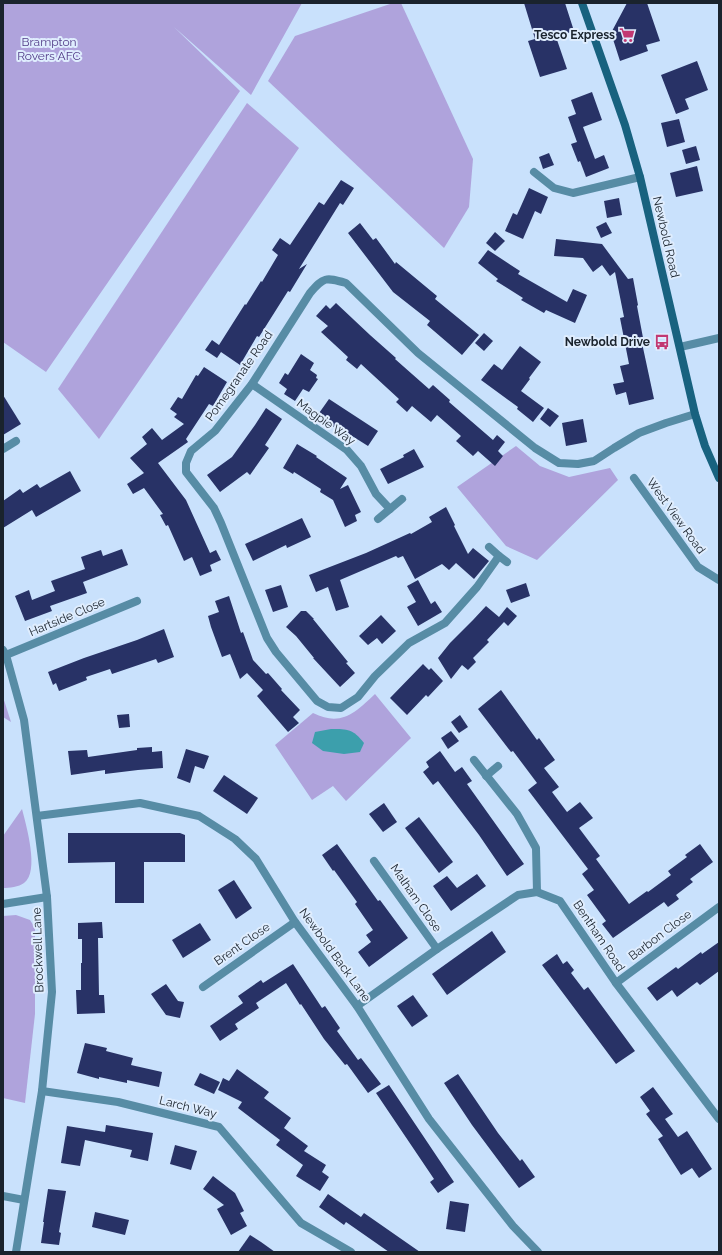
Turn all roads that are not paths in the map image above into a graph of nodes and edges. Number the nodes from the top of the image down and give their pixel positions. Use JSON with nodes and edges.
{"nodes":[{"id":1,"x":582,"y":3,"type":"edge"},
{"id":2,"x":534,"y":172,"type":"dead end"},
{"id":3,"x":640,"y":177,"type":"junction"},
{"id":4,"x":719,"y":338,"type":"edge"},
{"id":5,"x":680,"y":347,"type":"junction"},
{"id":6,"x":252,"y":384,"type":"junction"},
{"id":7,"x":695,"y":414,"type":"junction"},
{"id":8,"x":16,"y":441,"type":"dead end"},
{"id":9,"x":3,"y":449,"type":"edge"},
{"id":10,"x":634,"y":478,"type":"dead end"},
{"id":11,"x":719,"y":478,"type":"edge"},
{"id":12,"x":402,"y":499,"type":"dead end"},
{"id":13,"x":390,"y":509,"type":"junction"},
{"id":14,"x":378,"y":519,"type":"dead end"},
{"id":15,"x":489,"y":547,"type":"dead end"},
{"id":16,"x":499,"y":556,"type":"junction"},
{"id":17,"x":508,"y":562,"type":"dead end"},
{"id":18,"x":719,"y":580,"type":"edge"},
{"id":19,"x":137,"y":601,"type":"dead end"},
{"id":20,"x":4,"y":652,"type":"edge"},
{"id":21,"x":474,"y":760,"type":"dead end"},
{"id":22,"x":498,"y":766,"type":"dead end"},
{"id":23,"x":486,"y":776,"type":"junction"},
{"id":24,"x":37,"y":816,"type":"junction"},
{"id":25,"x":374,"y":860,"type":"dead end"},
{"id":26,"x":537,"y":892,"type":"junction"},
{"id":27,"x":48,"y":897,"type":"junction"},
{"id":28,"x":3,"y":904,"type":"edge"},
{"id":29,"x":719,"y":907,"type":"edge"},
{"id":30,"x":295,"y":922,"type":"junction"},
{"id":31,"x":437,"y":949,"type":"junction"},
{"id":32,"x":616,"y":983,"type":"junction"},
{"id":33,"x":203,"y":987,"type":"dead end"},
{"id":34,"x":357,"y":1006,"type":"junction"},
{"id":35,"x":42,"y":1091,"type":"junction"},
{"id":36,"x":719,"y":1119,"type":"edge"},
{"id":37,"x":3,"y":1196,"type":"edge"},
{"id":38,"x":24,"y":1200,"type":"junction"},
{"id":39,"x":16,"y":1252,"type":"edge"},
{"id":40,"x":350,"y":1252,"type":"edge"},
{"id":41,"x":538,"y":1252,"type":"edge"}],
"edges":[{"from":1,"to":3,"type":"main road","name":"Newbold Road"},
{"from":2,"to":3,"type":"street"},
{"from":3,"to":5,"type":"main road","name":"Newbold Road"},
{"from":4,"to":5,"type":"street"},
{"from":5,"to":7,"type":"main road","name":"Newbold Road"},
{"from":6,"to":7,"type":"street","name":"Pomegranate Road"},
{"from":6,"to":13,"type":"street","name":"Magpie Way"},
{"from":6,"to":16,"type":"street","name":"Pomegranate Road"},
{"from":7,"to":11,"type":"main road","name":"Newbold Road"},
{"from":8,"to":9,"type":"street"},
{"from":10,"to":18,"type":"street","name":"West View Road"},
{"from":12,"to":13,"type":"street"},
{"from":13,"to":14,"type":"street"},
{"from":15,"to":16,"type":"street"},
{"from":16,"to":17,"type":"street"},
{"from":19,"to":20,"type":"street","name":"Hartside Close"},
{"from":20,"to":24,"type":"street","name":"Brockwell Lane"},
{"from":21,"to":23,"type":"street"},
{"from":22,"to":23,"type":"street"},
{"from":23,"to":26,"type":"street"},
{"from":24,"to":27,"type":"street","name":"Brockwell Lane"},
{"from":24,"to":30,"type":"street","name":"Newbold Back Lane"},
{"from":25,"to":31,"type":"street","name":"Malham Close"},
{"from":26,"to":31,"type":"street"},
{"from":26,"to":32,"type":"street","name":"Bentham Road"},
{"from":27,"to":28,"type":"street"},
{"from":27,"to":35,"type":"street","name":"Brockwell Lane"},
{"from":29,"to":32,"type":"street","name":"Barbon Close"},
{"from":30,"to":33,"type":"street","name":"Brent Close"},
{"from":30,"to":34,"type":"street","name":"Newbold Back Lane"},
{"from":31,"to":34,"type":"street"},
{"from":32,"to":36,"type":"street","name":"Bentham Road"},
{"from":34,"to":41,"type":"street","name":"Newbold Back Lane"},
{"from":35,"to":38,"type":"street","name":"Brockwell Lane"},
{"from":35,"to":40,"type":"street","name":"Larch Way"},
{"from":37,"to":38,"type":"street"},
{"from":38,"to":39,"type":"street","name":"Brockwell Lane"}]}
